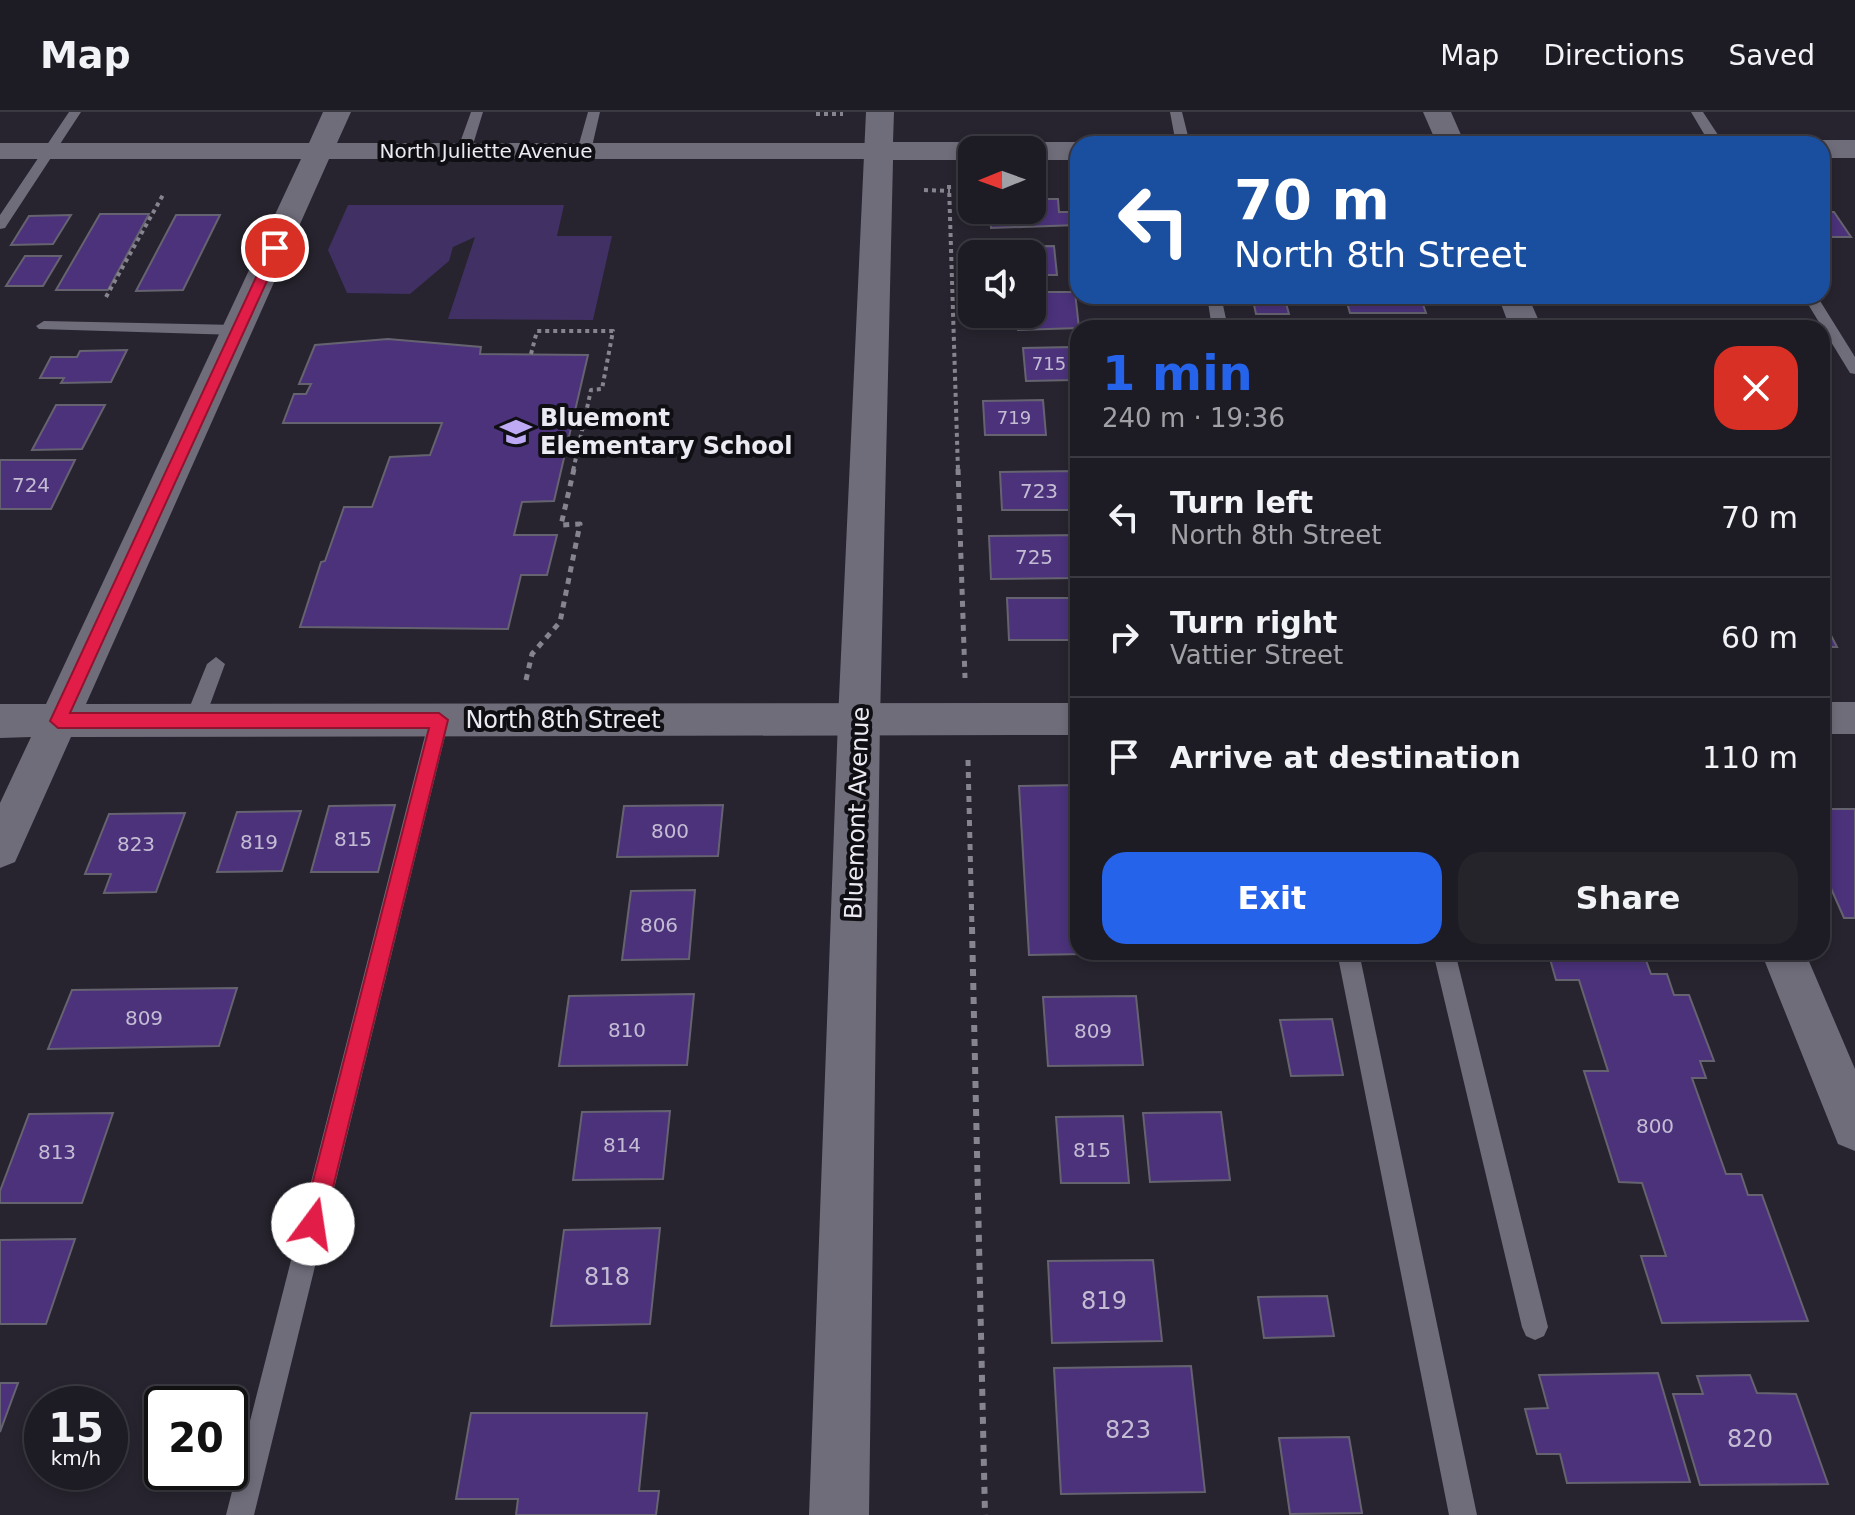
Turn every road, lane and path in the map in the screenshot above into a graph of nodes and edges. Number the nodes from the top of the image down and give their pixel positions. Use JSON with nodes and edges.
{"nodes":[{"id":1,"x":75,"y":112,"type":"edge"},
{"id":2,"x":337,"y":112,"type":"edge"},
{"id":3,"x":477,"y":112,"type":"edge"},
{"id":4,"x":594,"y":112,"type":"edge"},
{"id":5,"x":1176,"y":112,"type":"edge"},
{"id":6,"x":1437,"y":112,"type":"edge"},
{"id":7,"x":1697,"y":112,"type":"edge"},
{"id":8,"x":816,"y":114,"type":"dead end"},
{"id":9,"x":844,"y":114,"type":"dead end"},
{"id":10,"x":880,"y":132,"type":"edge"},
{"id":11,"x":1181,"y":136,"type":"edge"},
{"id":12,"x":1448,"y":136,"type":"edge"},
{"id":13,"x":1712,"y":136,"type":"edge"},
{"id":14,"x":958,"y":148,"type":"edge"},
{"id":15,"x":1830,"y":149,"type":"edge"},
{"id":16,"x":1855,"y":149,"type":"edge"},
{"id":17,"x":0,"y":151,"type":"edge"},
{"id":18,"x":49,"y":151,"type":"junction"},
{"id":19,"x":320,"y":151,"type":"junction"},
{"id":20,"x":464,"y":151,"type":"junction"},
{"id":21,"x":584,"y":151,"type":"junction"},
{"id":22,"x":1046,"y":151,"type":"edge"},
{"id":23,"x":1070,"y":151,"type":"edge"},
{"id":24,"x":948,"y":173,"type":"dead end"},
{"id":25,"x":924,"y":190,"type":"dead end"},
{"id":26,"x":950,"y":191,"type":"junction"},
{"id":27,"x":164,"y":193,"type":"dead end"},
{"id":28,"x":0,"y":225,"type":"edge"},
{"id":29,"x":44,"y":326,"type":"dead end"},
{"id":30,"x":90,"y":327,"type":"junction"},
{"id":31,"x":1830,"y":328,"type":"edge"},
{"id":32,"x":237,"y":330,"type":"junction"},
{"id":33,"x":531,"y":354,"type":"dead end"},
{"id":34,"x":1855,"y":369,"type":"edge"},
{"id":35,"x":216,"y":664,"type":"dead end"},
{"id":36,"x":1830,"y":718,"type":"edge"},
{"id":37,"x":1855,"y":718,"type":"edge"},
{"id":38,"x":1070,"y":719,"type":"edge"},
{"id":39,"x":439,"y":720,"type":"junction"},
{"id":40,"x":518,"y":720,"type":"junction"},
{"id":41,"x":859,"y":720,"type":"junction"},
{"id":42,"x":966,"y":720,"type":"junction"},
{"id":43,"x":0,"y":721,"type":"edge"},
{"id":44,"x":58,"y":721,"type":"junction"},
{"id":45,"x":194,"y":721,"type":"junction"},
{"id":46,"x":0,"y":849,"type":"edge"},
{"id":47,"x":1350,"y":960,"type":"edge"},
{"id":48,"x":1446,"y":960,"type":"edge"},
{"id":49,"x":1786,"y":960,"type":"edge"},
{"id":50,"x":1855,"y":1127,"type":"edge"},
{"id":51,"x":1535,"y":1327,"type":"dead end"},
{"id":52,"x":240,"y":1515,"type":"edge"},
{"id":53,"x":839,"y":1515,"type":"edge"},
{"id":54,"x":985,"y":1515,"type":"edge"},
{"id":55,"x":1463,"y":1515,"type":"edge"}],
"edges":[{"from":1,"to":18,"type":"lane"},
{"from":2,"to":19,"type":"street"},
{"from":3,"to":20,"type":"lane"},
{"from":4,"to":21,"type":"lane"},
{"from":5,"to":11,"type":"lane"},
{"from":6,"to":12,"type":"street"},
{"from":7,"to":13,"type":"lane"},
{"from":8,"to":9,"type":"path"},
{"from":10,"to":14,"type":"main road","name":"North Juliette Avenue"},
{"from":10,"to":21,"type":"street","name":"North Juliette Avenue"},
{"from":10,"to":41,"type":"main road","name":"Bluemont Avenue"},
{"from":15,"to":16,"type":"main road"},
{"from":17,"to":18,"type":"street","name":"North Juliette Avenue"},
{"from":18,"to":19,"type":"street","name":"North Juliette Avenue"},
{"from":18,"to":28,"type":"lane"},
{"from":19,"to":20,"type":"street","name":"North Juliette Avenue"},
{"from":19,"to":32,"type":"street"},
{"from":20,"to":21,"type":"street","name":"North Juliette Avenue"},
{"from":22,"to":23,"type":"main road"},
{"from":24,"to":26,"type":"path"},
{"from":25,"to":26,"type":"path"},
{"from":26,"to":42,"type":"path"},
{"from":27,"to":30,"type":"path"},
{"from":29,"to":30,"type":"lane"},
{"from":30,"to":32,"type":"lane"},
{"from":31,"to":34,"type":"lane"},
{"from":32,"to":44,"type":"street"},
{"from":33,"to":40,"type":"path"},
{"from":35,"to":45,"type":"lane"},
{"from":36,"to":37,"type":"street"},
{"from":38,"to":42,"type":"street","name":"North 8th Street"},
{"from":39,"to":40,"type":"street","name":"North 8th Street"},
{"from":39,"to":45,"type":"street","name":"North 8th Street"},
{"from":39,"to":52,"type":"lane"},
{"from":40,"to":41,"type":"street","name":"North 8th Street"},
{"from":41,"to":42,"type":"street","name":"North 8th Street"},
{"from":41,"to":53,"type":"main road","name":"Bluemont Avenue"},
{"from":42,"to":54,"type":"path"},
{"from":43,"to":44,"type":"street","name":"North 8th Street"},
{"from":44,"to":45,"type":"street","name":"North 8th Street"},
{"from":44,"to":46,"type":"street"},
{"from":47,"to":55,"type":"lane"},
{"from":48,"to":51,"type":"lane"},
{"from":49,"to":50,"type":"street"}]}
